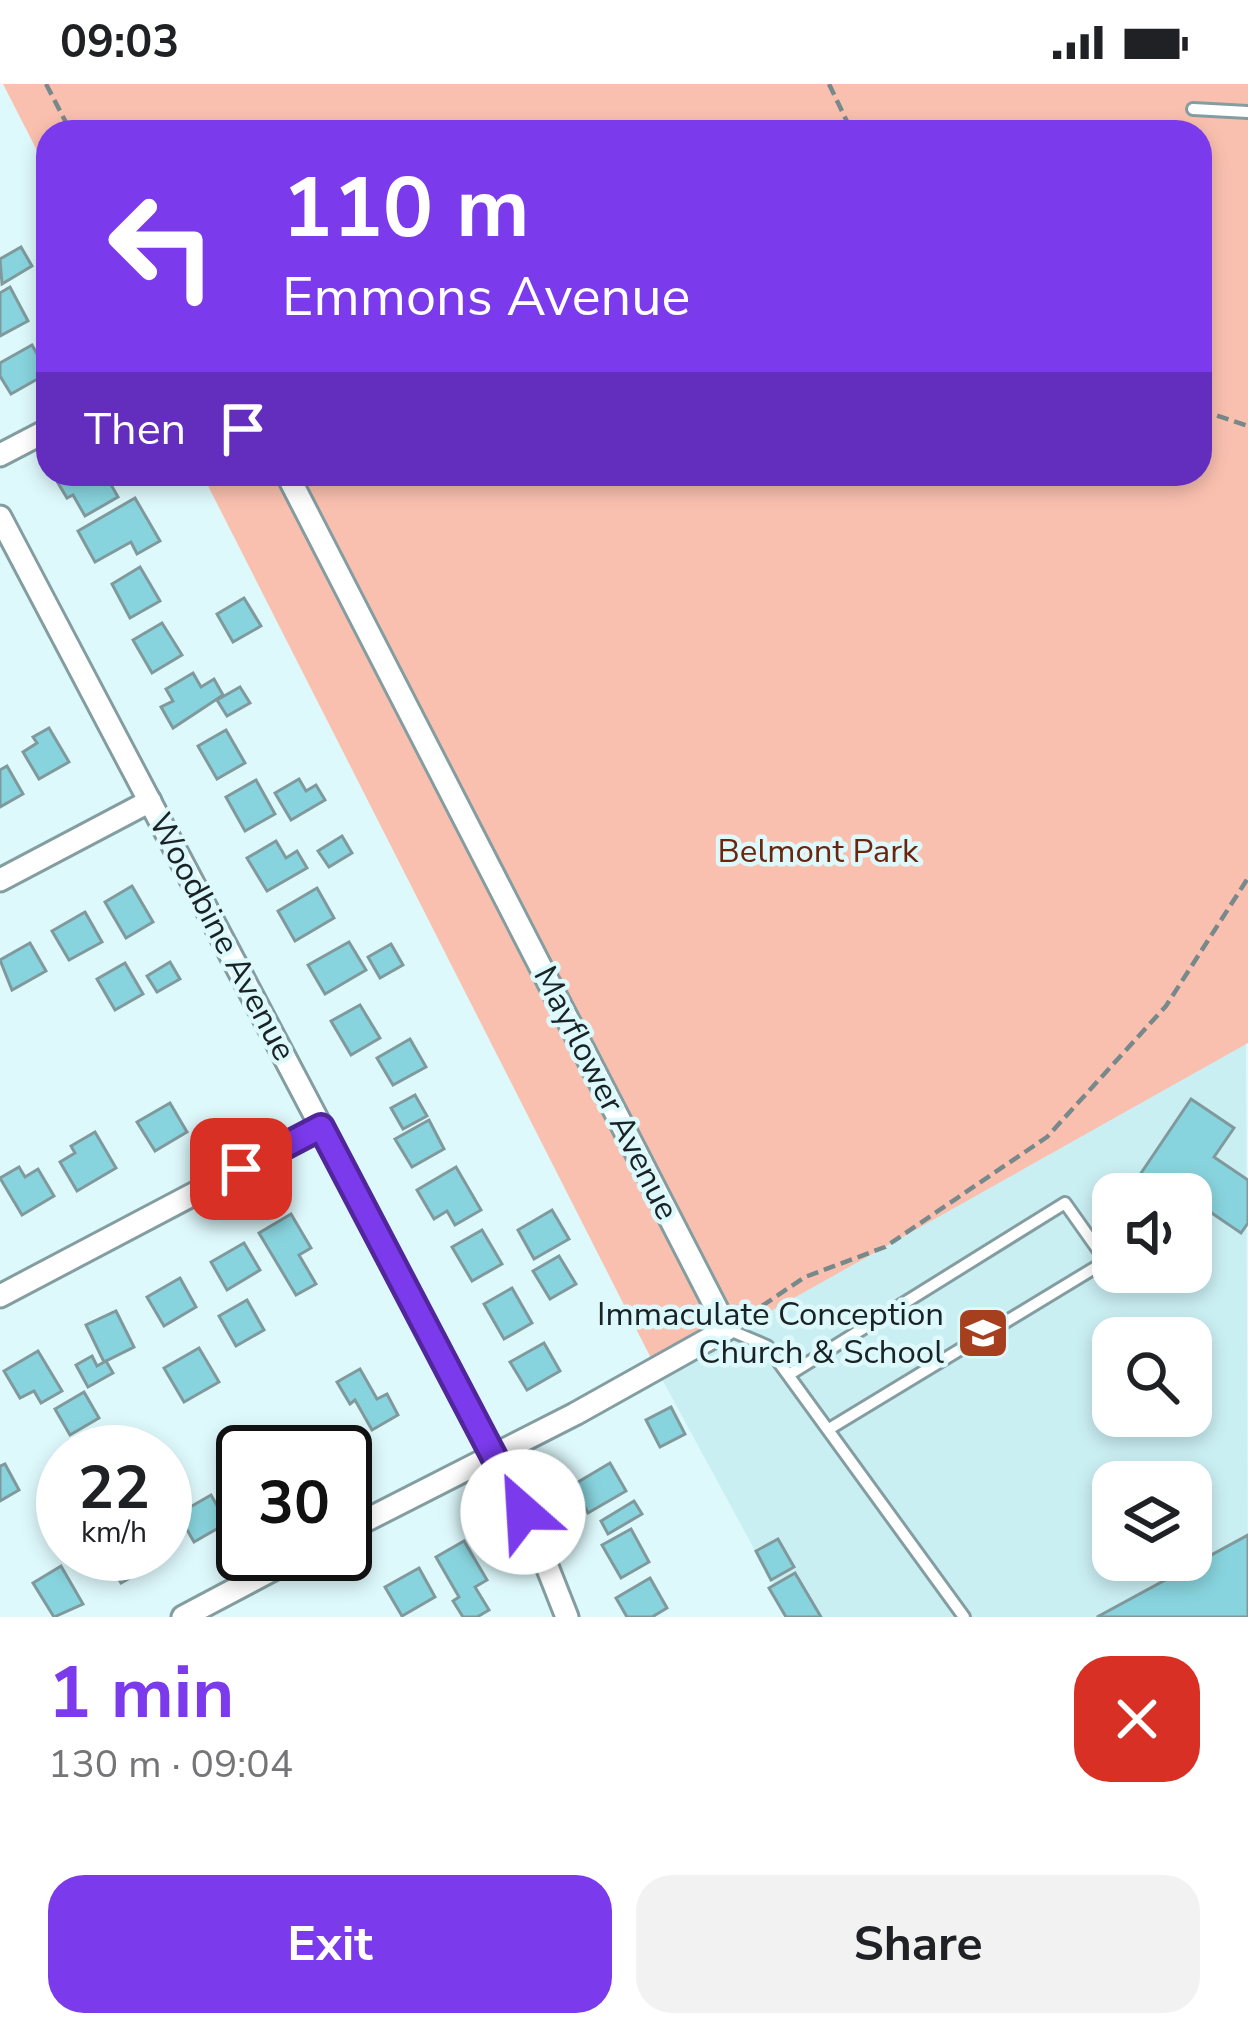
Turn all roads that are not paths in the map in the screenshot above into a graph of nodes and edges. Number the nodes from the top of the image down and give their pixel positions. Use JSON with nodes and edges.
{"nodes":[{"id":1,"x":1193,"y":109,"type":"dead end"},
{"id":2,"x":1248,"y":112,"type":"edge"},
{"id":3,"x":36,"y":436,"type":"edge"},
{"id":4,"x":0,"y":455,"type":"edge"},
{"id":5,"x":293,"y":486,"type":"edge"},
{"id":6,"x":0,"y":517,"type":"edge"},
{"id":7,"x":150,"y":801,"type":"junction"},
{"id":8,"x":0,"y":880,"type":"edge"},
{"id":9,"x":321,"y":1127,"type":"junction"},
{"id":10,"x":0,"y":1296,"type":"edge"},
{"id":11,"x":727,"y":1328,"type":"junction"},
{"id":12,"x":790,"y":1374,"type":"junction"},
{"id":13,"x":829,"y":1429,"type":"junction"},
{"id":14,"x":494,"y":1455,"type":"junction"},
{"id":15,"x":372,"y":1518,"type":"edge"},
{"id":16,"x":251,"y":1581,"type":"edge"},
{"id":17,"x":183,"y":1617,"type":"edge"},
{"id":18,"x":567,"y":1617,"type":"edge"},
{"id":19,"x":964,"y":1617,"type":"edge"}],
"edges":[{"from":1,"to":2,"type":"lane"},
{"from":3,"to":4,"type":"street"},
{"from":5,"to":11,"type":"street","name":"Mayflower Avenue"},
{"from":6,"to":7,"type":"street","name":"Woodbine Avenue"},
{"from":7,"to":8,"type":"street"},
{"from":7,"to":9,"type":"street","name":"Woodbine Avenue"},
{"from":9,"to":10,"type":"street"},
{"from":9,"to":14,"type":"street","name":"Woodbine Avenue"},
{"from":11,"to":12,"type":"lane"},
{"from":11,"to":14,"type":"street"},
{"from":12,"to":13,"type":"lane"},
{"from":12,"to":13,"type":"lane"},
{"from":13,"to":19,"type":"lane"},
{"from":14,"to":15,"type":"street"},
{"from":14,"to":18,"type":"street","name":"Woodbine Avenue"},
{"from":16,"to":17,"type":"street"}]}
